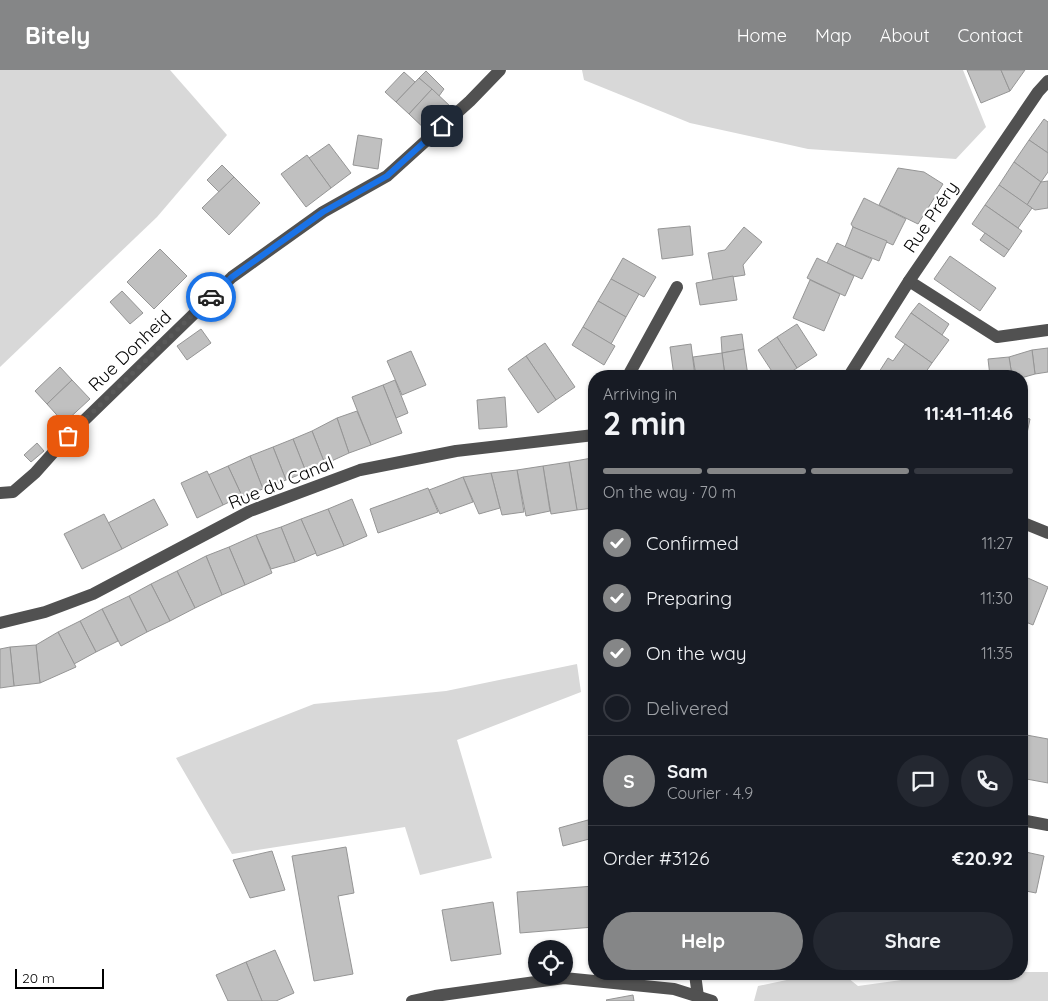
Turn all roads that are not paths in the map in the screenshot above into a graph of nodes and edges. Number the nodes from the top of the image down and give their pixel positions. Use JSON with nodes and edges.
{"nodes":[{"id":1,"x":500,"y":70,"type":"edge"},
{"id":2,"x":1048,"y":81,"type":"edge"},
{"id":3,"x":908,"y":281,"type":"junction"},
{"id":4,"x":677,"y":287,"type":"dead end"},
{"id":5,"x":1048,"y":330,"type":"edge"},
{"id":6,"x":631,"y":370,"type":"edge"},
{"id":7,"x":853,"y":370,"type":"edge"},
{"id":8,"x":588,"y":436,"type":"edge"},
{"id":9,"x":0,"y":493,"type":"edge"},
{"id":10,"x":1028,"y":525,"type":"edge"},
{"id":11,"x":1048,"y":533,"type":"edge"},
{"id":12,"x":0,"y":623,"type":"edge"},
{"id":13,"x":1028,"y":821,"type":"edge"},
{"id":14,"x":1048,"y":825,"type":"edge"},
{"id":15,"x":696,"y":980,"type":"edge"},
{"id":16,"x":698,"y":996,"type":"junction"},
{"id":17,"x":412,"y":1001,"type":"edge"},
{"id":18,"x":712,"y":1001,"type":"edge"}],
"edges":[{"from":1,"to":9,"type":"street","name":"Rue Donheid"},
{"from":2,"to":3,"type":"street","name":"Rue Préry"},
{"from":3,"to":5,"type":"street"},
{"from":3,"to":7,"type":"street","name":"Rue Préry"},
{"from":4,"to":6,"type":"street"},
{"from":8,"to":12,"type":"street","name":"Rue du Canal"},
{"from":10,"to":11,"type":"street"},
{"from":13,"to":14,"type":"street"},
{"from":15,"to":16,"type":"street"},
{"from":16,"to":17,"type":"street"},
{"from":16,"to":18,"type":"street"}]}
